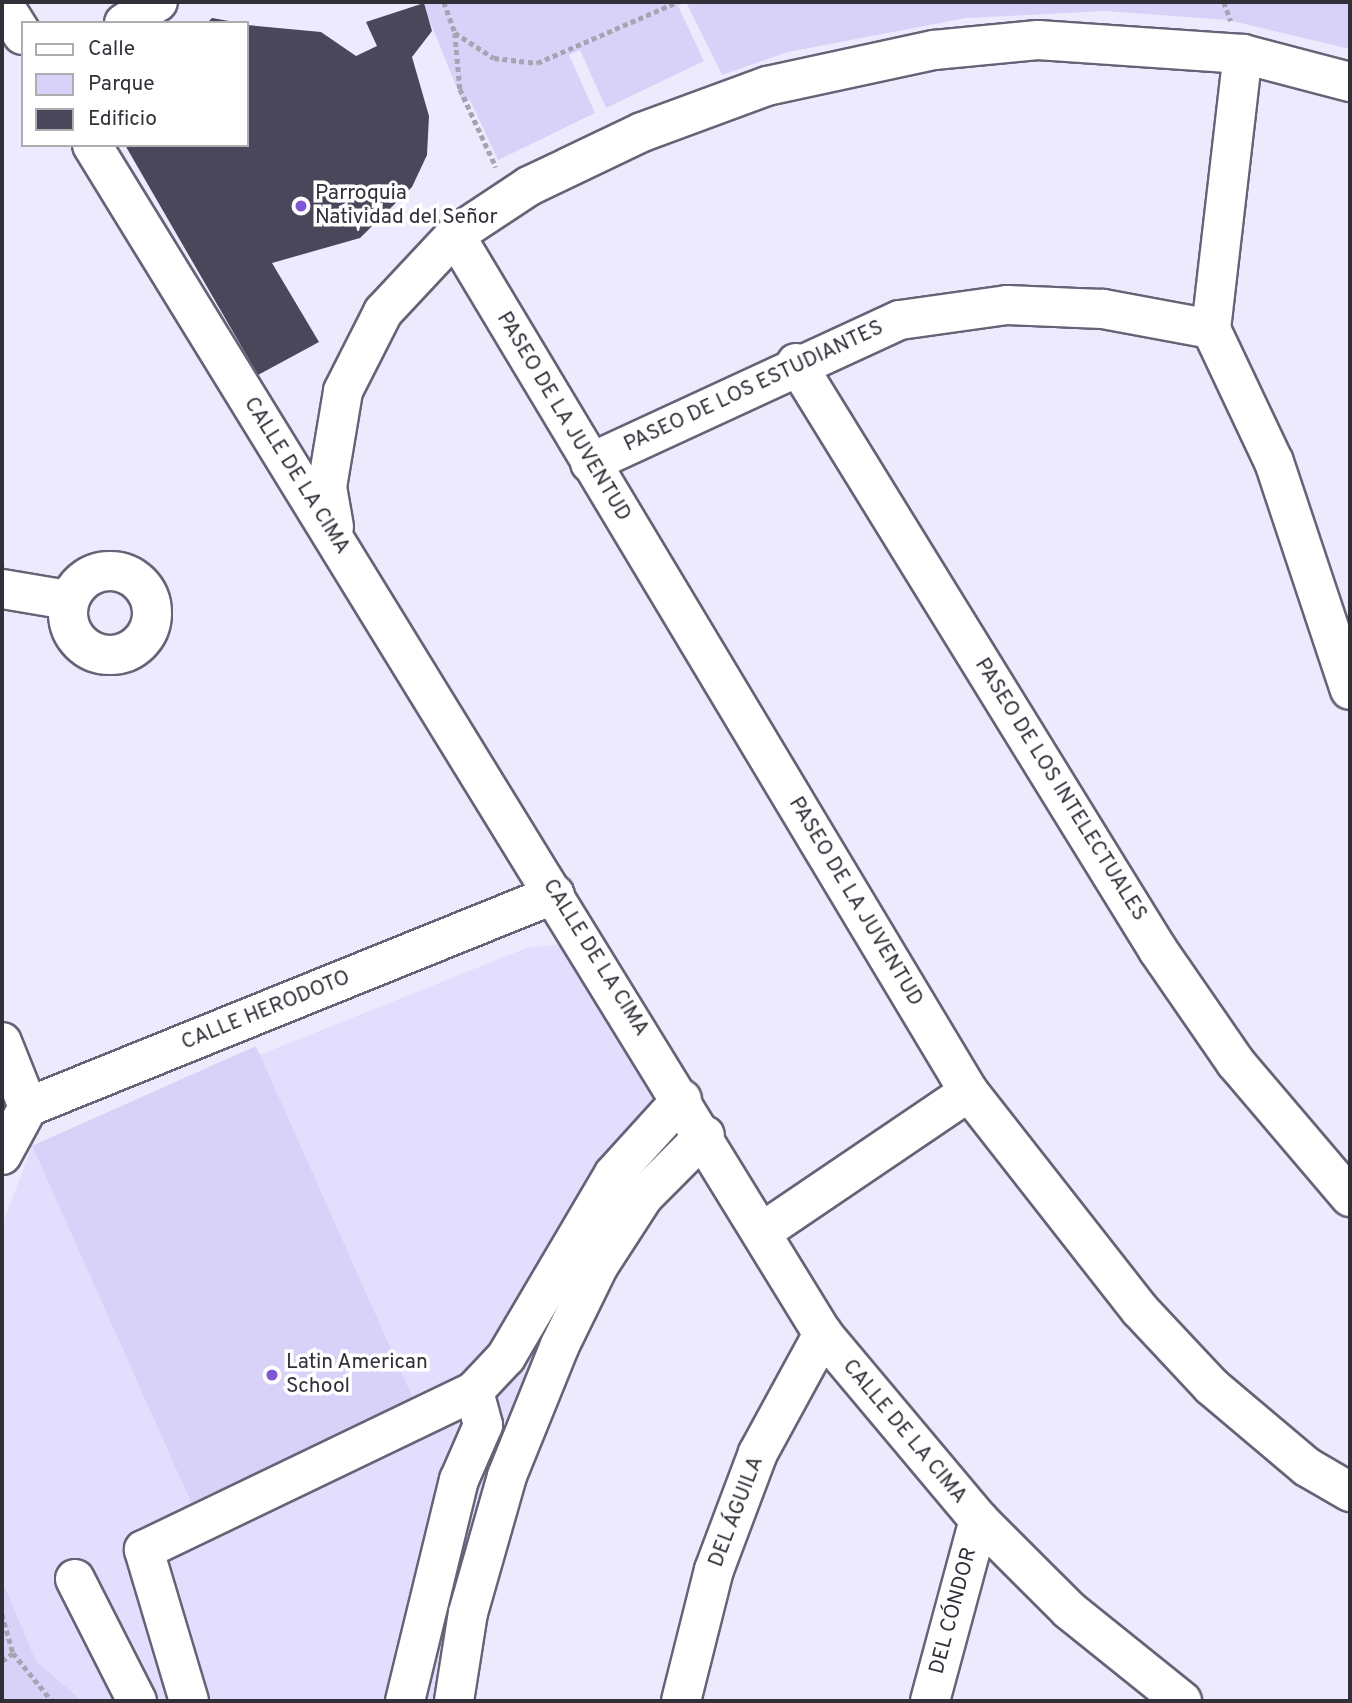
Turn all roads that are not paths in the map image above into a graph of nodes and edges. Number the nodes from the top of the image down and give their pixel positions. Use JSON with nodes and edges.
{"nodes":[{"id":1,"x":158,"y":2,"type":"edge"},
{"id":2,"x":127,"y":21,"type":"edge"},
{"id":3,"x":1243,"y":54,"type":"junction"},
{"id":4,"x":1350,"y":82,"type":"edge"},
{"id":5,"x":93,"y":147,"type":"edge"},
{"id":6,"x":455,"y":235,"type":"junction"},
{"id":7,"x":1211,"y":329,"type":"junction"},
{"id":8,"x":796,"y":363,"type":"junction"},
{"id":9,"x":590,"y":463,"type":"junction"},
{"id":10,"x":336,"y":541,"type":"junction"},
{"id":11,"x":2,"y":589,"type":"edge"},
{"id":12,"x":68,"y":600,"type":"dead end"},
{"id":13,"x":1350,"y":690,"type":"edge"},
{"id":14,"x":555,"y":894,"type":"junction"},
{"id":15,"x":2,"y":1042,"type":"edge"},
{"id":16,"x":969,"y":1092,"type":"junction"},
{"id":17,"x":682,"y":1099,"type":"junction"},
{"id":18,"x":28,"y":1107,"type":"junction"},
{"id":19,"x":705,"y":1135,"type":"junction"},
{"id":20,"x":2,"y":1155,"type":"edge"},
{"id":21,"x":1350,"y":1197,"type":"edge"},
{"id":22,"x":762,"y":1232,"type":"junction"},
{"id":23,"x":823,"y":1334,"type":"junction"},
{"id":24,"x":474,"y":1391,"type":"junction"},
{"id":25,"x":1350,"y":1492,"type":"edge"},
{"id":26,"x":979,"y":1520,"type":"junction"},
{"id":27,"x":75,"y":1579,"type":"dead end"},
{"id":28,"x":1166,"y":1697,"type":"edge"},
{"id":29,"x":137,"y":1701,"type":"edge"},
{"id":30,"x":189,"y":1701,"type":"edge"},
{"id":31,"x":405,"y":1701,"type":"edge"},
{"id":32,"x":454,"y":1701,"type":"edge"},
{"id":33,"x":681,"y":1701,"type":"edge"},
{"id":34,"x":930,"y":1701,"type":"edge"}],
"edges":[{"from":1,"to":2,"type":"street"},
{"from":3,"to":4,"type":"street"},
{"from":3,"to":6,"type":"street"},
{"from":3,"to":7,"type":"street"},
{"from":5,"to":10,"type":"street","name":"CALLE DE LA CIMA"},
{"from":6,"to":9,"type":"street","name":"PASEO DE LA JUVENTUD"},
{"from":6,"to":10,"type":"street"},
{"from":7,"to":8,"type":"street","name":"PASEO DE LOS ESTUDIANTES"},
{"from":7,"to":13,"type":"street"},
{"from":8,"to":9,"type":"street","name":"PASEO DE LOS ESTUDIANTES"},
{"from":8,"to":21,"type":"street","name":"PASEO DE LOS INTELECTUALES"},
{"from":9,"to":16,"type":"street","name":"PASEO DE LA JUVENTUD"},
{"from":10,"to":14,"type":"street","name":"CALLE DE LA CIMA"},
{"from":11,"to":12,"type":"street"},
{"from":14,"to":17,"type":"street","name":"CALLE DE LA CIMA"},
{"from":14,"to":18,"type":"street","name":"CALLE HERODOTO"},
{"from":15,"to":18,"type":"street"},
{"from":16,"to":22,"type":"street"},
{"from":16,"to":25,"type":"street","name":"PASEO DE LA JUVENTUD"},
{"from":17,"to":19,"type":"street","name":"CALLE DE LA CIMA"},
{"from":17,"to":24,"type":"street"},
{"from":18,"to":20,"type":"street"},
{"from":19,"to":22,"type":"street","name":"CALLE DE LA CIMA"},
{"from":19,"to":32,"type":"street"},
{"from":22,"to":23,"type":"street","name":"CALLE DE LA CIMA"},
{"from":23,"to":26,"type":"street","name":"CALLE DE LA CIMA"},
{"from":23,"to":33,"type":"street","name":"DEL ÁGUILA"},
{"from":24,"to":30,"type":"street"},
{"from":24,"to":31,"type":"street"},
{"from":26,"to":28,"type":"street","name":"CALLE DE LA CIMA"},
{"from":26,"to":34,"type":"street","name":"DEL CÓNDOR"},
{"from":27,"to":29,"type":"street"}]}
